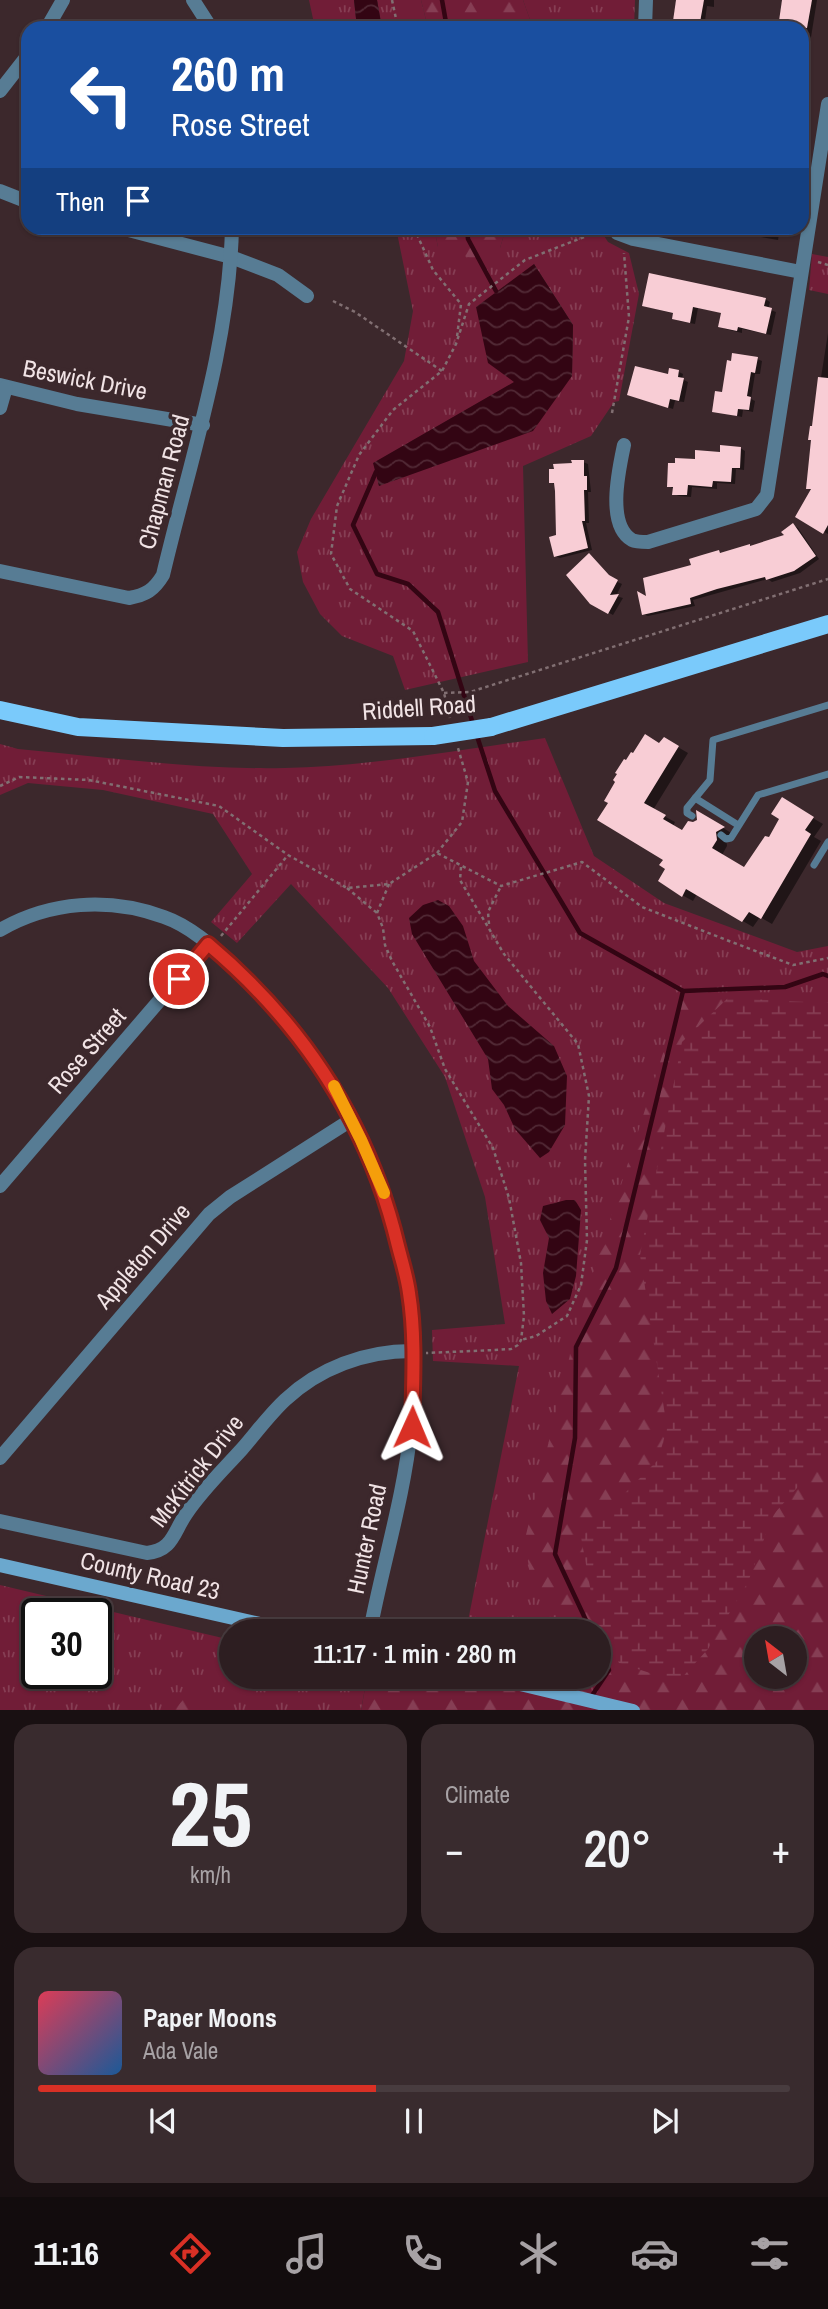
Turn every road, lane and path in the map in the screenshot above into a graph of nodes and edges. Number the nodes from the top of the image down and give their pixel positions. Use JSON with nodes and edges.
{"nodes":[{"id":1,"x":63,"y":0,"type":"edge"},
{"id":2,"x":193,"y":0,"type":"edge"},
{"id":3,"x":391,"y":0,"type":"edge"},
{"id":4,"x":646,"y":0,"type":"edge"},
{"id":5,"x":51,"y":21,"type":"edge"},
{"id":6,"x":206,"y":21,"type":"edge"},
{"id":7,"x":396,"y":21,"type":"edge"},
{"id":8,"x":645,"y":21,"type":"edge"},
{"id":9,"x":21,"y":64,"type":"edge"},
{"id":10,"x":0,"y":91,"type":"edge"},
{"id":11,"x":828,"y":104,"type":"edge"},
{"id":12,"x":0,"y":191,"type":"edge"},
{"id":13,"x":21,"y":199,"type":"edge"},
{"id":14,"x":809,"y":222,"type":"edge"},
{"id":15,"x":148,"y":235,"type":"edge"},
{"id":16,"x":232,"y":235,"type":"edge"},
{"id":17,"x":417,"y":235,"type":"edge"},
{"id":18,"x":589,"y":235,"type":"edge"},
{"id":19,"x":622,"y":235,"type":"edge"},
{"id":20,"x":807,"y":235,"type":"edge"},
{"id":21,"x":624,"y":253,"type":"dead end"},
{"id":22,"x":231,"y":257,"type":"junction"},
{"id":23,"x":814,"y":261,"type":"dead end"},
{"id":24,"x":828,"y":265,"type":"edge"},
{"id":25,"x":801,"y":272,"type":"junction"},
{"id":26,"x":307,"y":296,"type":"dead end"},
{"id":27,"x":333,"y":301,"type":"dead end"},
{"id":28,"x":456,"y":344,"type":"junction"},
{"id":29,"x":442,"y":371,"type":"junction"},
{"id":30,"x":3,"y":386,"type":"edge"},
{"id":31,"x":0,"y":408,"type":"edge"},
{"id":32,"x":612,"y":413,"type":"dead end"},
{"id":33,"x":203,"y":425,"type":"junction"},
{"id":34,"x":624,"y":445,"type":"dead end"},
{"id":35,"x":0,"y":571,"type":"edge"},
{"id":36,"x":828,"y":579,"type":"edge"},
{"id":37,"x":828,"y":624,"type":"edge"},
{"id":38,"x":444,"y":694,"type":"junction"},
{"id":39,"x":828,"y":705,"type":"edge"},
{"id":40,"x":0,"y":710,"type":"edge"},
{"id":41,"x":450,"y":719,"type":"dead end"},
{"id":42,"x":457,"y":744,"type":"dead end"},
{"id":43,"x":828,"y":774,"type":"edge"},
{"id":44,"x":0,"y":786,"type":"edge"},
{"id":45,"x":695,"y":798,"type":"junction"},
{"id":46,"x":692,"y":816,"type":"dead end"},
{"id":47,"x":738,"y":825,"type":"junction"},
{"id":48,"x":721,"y":835,"type":"dead end"},
{"id":49,"x":828,"y":842,"type":"edge"},
{"id":50,"x":437,"y":853,"type":"junction"},
{"id":51,"x":288,"y":855,"type":"junction"},
{"id":52,"x":814,"y":865,"type":"dead end"},
{"id":53,"x":461,"y":867,"type":"junction"},
{"id":54,"x":389,"y":884,"type":"junction"},
{"id":55,"x":501,"y":886,"type":"junction"},
{"id":56,"x":347,"y":888,"type":"junction"},
{"id":57,"x":376,"y":913,"type":"junction"},
{"id":58,"x":489,"y":927,"type":"junction"},
{"id":59,"x":0,"y":930,"type":"edge"},
{"id":60,"x":214,"y":941,"type":"junction"},
{"id":61,"x":828,"y":958,"type":"edge"},
{"id":62,"x":351,"y":1120,"type":"junction"},
{"id":63,"x":0,"y":1186,"type":"edge"},
{"id":64,"x":522,"y":1340,"type":"junction"},
{"id":65,"x":419,"y":1352,"type":"junction"},
{"id":66,"x":0,"y":1458,"type":"edge"},
{"id":67,"x":0,"y":1521,"type":"edge"},
{"id":68,"x":0,"y":1565,"type":"edge"},
{"id":69,"x":237,"y":1619,"type":"edge"},
{"id":70,"x":373,"y":1619,"type":"edge"},
{"id":71,"x":543,"y":1689,"type":"edge"},
{"id":72,"x":633,"y":1710,"type":"edge"}],
"edges":[{"from":1,"to":5,"type":"street"},
{"from":2,"to":6,"type":"street"},
{"from":3,"to":7,"type":"path"},
{"from":4,"to":8,"type":"street"},
{"from":9,"to":10,"type":"street"},
{"from":11,"to":14,"type":"street"},
{"from":12,"to":13,"type":"street"},
{"from":15,"to":22,"type":"street"},
{"from":16,"to":22,"type":"street","name":"Chapman Road"},
{"from":17,"to":28,"type":"path"},
{"from":18,"to":28,"type":"path"},
{"from":19,"to":25,"type":"street"},
{"from":20,"to":25,"type":"street"},
{"from":21,"to":32,"type":"path"},
{"from":22,"to":26,"type":"street"},
{"from":22,"to":33,"type":"street","name":"Chapman Road"},
{"from":23,"to":24,"type":"path"},
{"from":25,"to":34,"type":"street"},
{"from":27,"to":29,"type":"path"},
{"from":28,"to":29,"type":"path"},
{"from":29,"to":38,"type":"path"},
{"from":30,"to":31,"type":"street"},
{"from":30,"to":33,"type":"street","name":"Beswick Drive"},
{"from":33,"to":35,"type":"street","name":"Chapman Road"},
{"from":36,"to":38,"type":"path"},
{"from":37,"to":40,"type":"main road","name":"Riddell Road","bridge":true},
{"from":38,"to":41,"type":"path"},
{"from":39,"to":45,"type":"lane"},
{"from":42,"to":50,"type":"path"},
{"from":43,"to":47,"type":"lane"},
{"from":44,"to":51,"type":"path"},
{"from":45,"to":46,"type":"lane"},
{"from":45,"to":47,"type":"lane"},
{"from":47,"to":48,"type":"lane"},
{"from":49,"to":52,"type":"lane"},
{"from":50,"to":53,"type":"path"},
{"from":50,"to":54,"type":"path"},
{"from":51,"to":56,"type":"path"},
{"from":51,"to":60,"type":"path"},
{"from":53,"to":55,"type":"path"},
{"from":53,"to":58,"type":"path"},
{"from":54,"to":56,"type":"path"},
{"from":54,"to":57,"type":"path"},
{"from":55,"to":58,"type":"path"},
{"from":55,"to":61,"type":"path"},
{"from":56,"to":57,"type":"path"},
{"from":57,"to":64,"type":"path"},
{"from":58,"to":64,"type":"path"},
{"from":59,"to":60,"type":"street","name":"Hunter Road"},
{"from":60,"to":62,"type":"street","name":"Hunter Road"},
{"from":60,"to":63,"type":"street","name":"Rose Street"},
{"from":62,"to":65,"type":"street","name":"Hunter Road"},
{"from":62,"to":66,"type":"street","name":"Appleton Drive"},
{"from":64,"to":65,"type":"path"},
{"from":65,"to":67,"type":"street","name":"McKitrick Drive"},
{"from":65,"to":70,"type":"street","name":"Hunter Road"},
{"from":68,"to":69,"type":"main road","name":"County Road 23"},
{"from":71,"to":72,"type":"main road"}]}
